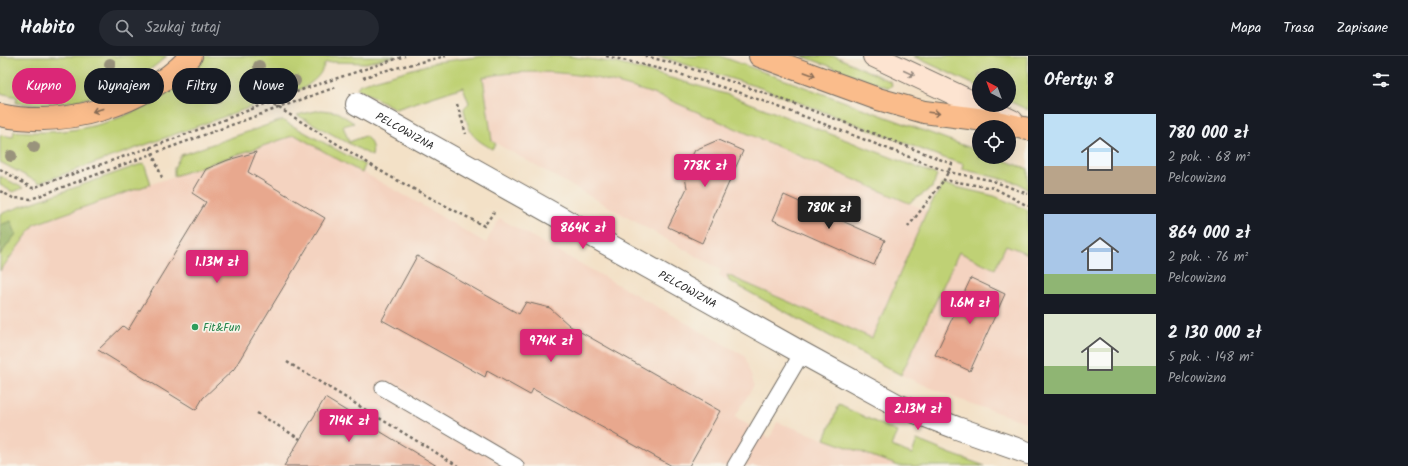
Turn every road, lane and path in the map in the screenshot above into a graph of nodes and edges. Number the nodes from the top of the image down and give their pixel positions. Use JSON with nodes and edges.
{"nodes":[{"id":1,"x":191,"y":56,"type":"edge"},
{"id":2,"x":405,"y":56,"type":"edge"},
{"id":3,"x":446,"y":56,"type":"edge"},
{"id":4,"x":606,"y":56,"type":"edge"},
{"id":5,"x":645,"y":56,"type":"edge"},
{"id":6,"x":760,"y":56,"type":"edge"},
{"id":7,"x":874,"y":56,"type":"edge"},
{"id":8,"x":359,"y":79,"type":"dead end"},
{"id":9,"x":339,"y":86,"type":"dead end"},
{"id":10,"x":298,"y":91,"type":"edge"},
{"id":11,"x":265,"y":104,"type":"edge"},
{"id":12,"x":270,"y":104,"type":"edge"},
{"id":13,"x":357,"y":104,"type":"dead end"},
{"id":14,"x":279,"y":108,"type":"junction"},
{"id":15,"x":0,"y":115,"type":"edge"},
{"id":16,"x":1028,"y":129,"type":"edge"},
{"id":17,"x":150,"y":147,"type":"junction"},
{"id":18,"x":153,"y":154,"type":"junction"},
{"id":19,"x":0,"y":169,"type":"edge"},
{"id":20,"x":948,"y":172,"type":"junction"},
{"id":21,"x":163,"y":180,"type":"dead end"},
{"id":22,"x":944,"y":180,"type":"junction"},
{"id":23,"x":0,"y":191,"type":"edge"},
{"id":24,"x":1028,"y":194,"type":"edge"},
{"id":25,"x":1028,"y":206,"type":"edge"},
{"id":26,"x":495,"y":210,"type":"dead end"},
{"id":27,"x":908,"y":227,"type":"dead end"},
{"id":28,"x":802,"y":353,"type":"junction"},
{"id":29,"x":287,"y":362,"type":"dead end"},
{"id":30,"x":383,"y":388,"type":"dead end"},
{"id":31,"x":257,"y":413,"type":"dead end"},
{"id":32,"x":300,"y":439,"type":"dead end"},
{"id":33,"x":1028,"y":453,"type":"edge"},
{"id":34,"x":458,"y":466,"type":"edge"},
{"id":35,"x":516,"y":466,"type":"edge"},
{"id":36,"x":735,"y":466,"type":"edge"}],
"edges":[{"from":1,"to":15,"type":"main road","one_way":true},
{"from":2,"to":10,"type":"path"},
{"from":3,"to":8,"type":"path"},
{"from":4,"to":20,"type":"path"},
{"from":5,"to":20,"type":"path"},
{"from":6,"to":16,"type":"main road","one_way":true},
{"from":7,"to":16,"type":"main road","one_way":true},
{"from":9,"to":14,"type":"path"},
{"from":11,"to":17,"type":"path"},
{"from":12,"to":14,"type":"path"},
{"from":13,"to":28,"type":"street","name":"PELCOWIZNA"},
{"from":14,"to":18,"type":"path"},
{"from":14,"to":26,"type":"path"},
{"from":17,"to":18,"type":"path"},
{"from":17,"to":19,"type":"path"},
{"from":18,"to":21,"type":"path"},
{"from":18,"to":23,"type":"path"},
{"from":20,"to":22,"type":"path"},
{"from":20,"to":24,"type":"path"},
{"from":22,"to":25,"type":"path"},
{"from":22,"to":27,"type":"path"},
{"from":28,"to":33,"type":"street","name":"PELCOWIZNA"},
{"from":28,"to":36,"type":"lane"},
{"from":29,"to":34,"type":"path"},
{"from":30,"to":35,"type":"lane"},
{"from":31,"to":32,"type":"path"}]}
